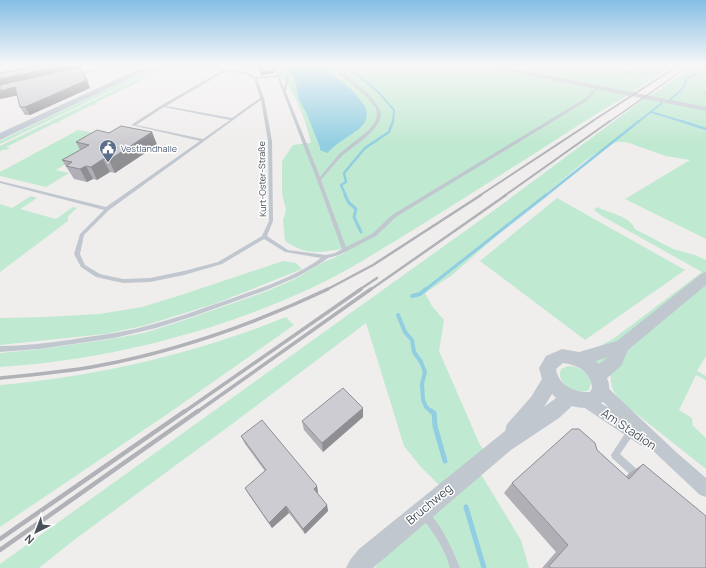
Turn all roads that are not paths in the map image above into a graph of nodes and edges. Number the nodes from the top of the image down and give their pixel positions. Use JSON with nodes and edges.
{"nodes":[{"id":1,"x":97,"y":92,"type":"edge"},
{"id":2,"x":188,"y":92,"type":"edge"},
{"id":3,"x":260,"y":92,"type":"edge"},
{"id":4,"x":362,"y":92,"type":"edge"},
{"id":5,"x":594,"y":92,"type":"edge"},
{"id":6,"x":620,"y":92,"type":"edge"},
{"id":7,"x":285,"y":93,"type":"edge"},
{"id":8,"x":262,"y":98,"type":"junction"},
{"id":9,"x":163,"y":106,"type":"junction"},
{"id":10,"x":706,"y":109,"type":"edge"},
{"id":11,"x":232,"y":119,"type":"junction"},
{"id":12,"x":0,"y":137,"type":"edge"},
{"id":13,"x":203,"y":140,"type":"junction"},
{"id":14,"x":319,"y":180,"type":"junction"},
{"id":15,"x":0,"y":182,"type":"edge"},
{"id":16,"x":107,"y":209,"type":"junction"},
{"id":17,"x":264,"y":237,"type":"junction"},
{"id":18,"x":345,"y":250,"type":"junction"},
{"id":19,"x":326,"y":257,"type":"junction"},
{"id":20,"x":706,"y":277,"type":"edge"},
{"id":21,"x":622,"y":346,"type":"junction"},
{"id":22,"x":0,"y":349,"type":"edge"},
{"id":23,"x":579,"y":359,"type":"junction"},
{"id":24,"x":550,"y":381,"type":"junction"},
{"id":25,"x":595,"y":389,"type":"junction"},
{"id":26,"x":569,"y":397,"type":"junction"},
{"id":27,"x":633,"y":427,"type":"junction"},
{"id":28,"x":504,"y":442,"type":"junction"},
{"id":29,"x":644,"y":480,"type":"edge"},
{"id":30,"x":706,"y":489,"type":"edge"},
{"id":31,"x":421,"y":510,"type":"junction"},
{"id":32,"x":358,"y":568,"type":"edge"},
{"id":33,"x":455,"y":568,"type":"edge"}],
"edges":[{"from":1,"to":12,"type":"main road"},
{"from":2,"to":9,"type":"lane"},
{"from":3,"to":8,"type":"lane","name":"Kurt-Oster-Straße"},
{"from":4,"to":14,"type":"lane"},
{"from":5,"to":18,"type":"lane"},
{"from":6,"to":10,"type":"street"},
{"from":7,"to":14,"type":"lane"},
{"from":8,"to":11,"type":"lane"},
{"from":8,"to":17,"type":"lane","name":"Kurt-Oster-Straße"},
{"from":9,"to":11,"type":"lane"},
{"from":9,"to":13,"type":"lane"},
{"from":11,"to":13,"type":"lane"},
{"from":13,"to":16,"type":"lane"},
{"from":14,"to":18,"type":"lane"},
{"from":15,"to":16,"type":"lane"},
{"from":16,"to":17,"type":"lane"},
{"from":17,"to":19,"type":"lane"},
{"from":18,"to":19,"type":"lane"},
{"from":19,"to":22,"type":"lane"},
{"from":20,"to":21,"type":"street","name":"Bruchweg"},
{"from":21,"to":23,"type":"street","name":"Bruchweg"},
{"from":21,"to":25,"type":"street","name":"Bruchweg"},
{"from":23,"to":24,"type":"street","name":"Bruchweg"},
{"from":23,"to":25,"type":"street"},
{"from":24,"to":26,"type":"street"},
{"from":24,"to":28,"type":"street","name":"Bruchweg"},
{"from":25,"to":26,"type":"street"},
{"from":25,"to":27,"type":"street","name":"Am Stadion"},
{"from":26,"to":28,"type":"street","name":"Bruchweg"},
{"from":27,"to":29,"type":"lane"},
{"from":27,"to":30,"type":"street","name":"Am Stadion"},
{"from":28,"to":31,"type":"street","name":"Bruchweg"},
{"from":31,"to":32,"type":"street","name":"Bruchweg"},
{"from":31,"to":33,"type":"lane"}]}
